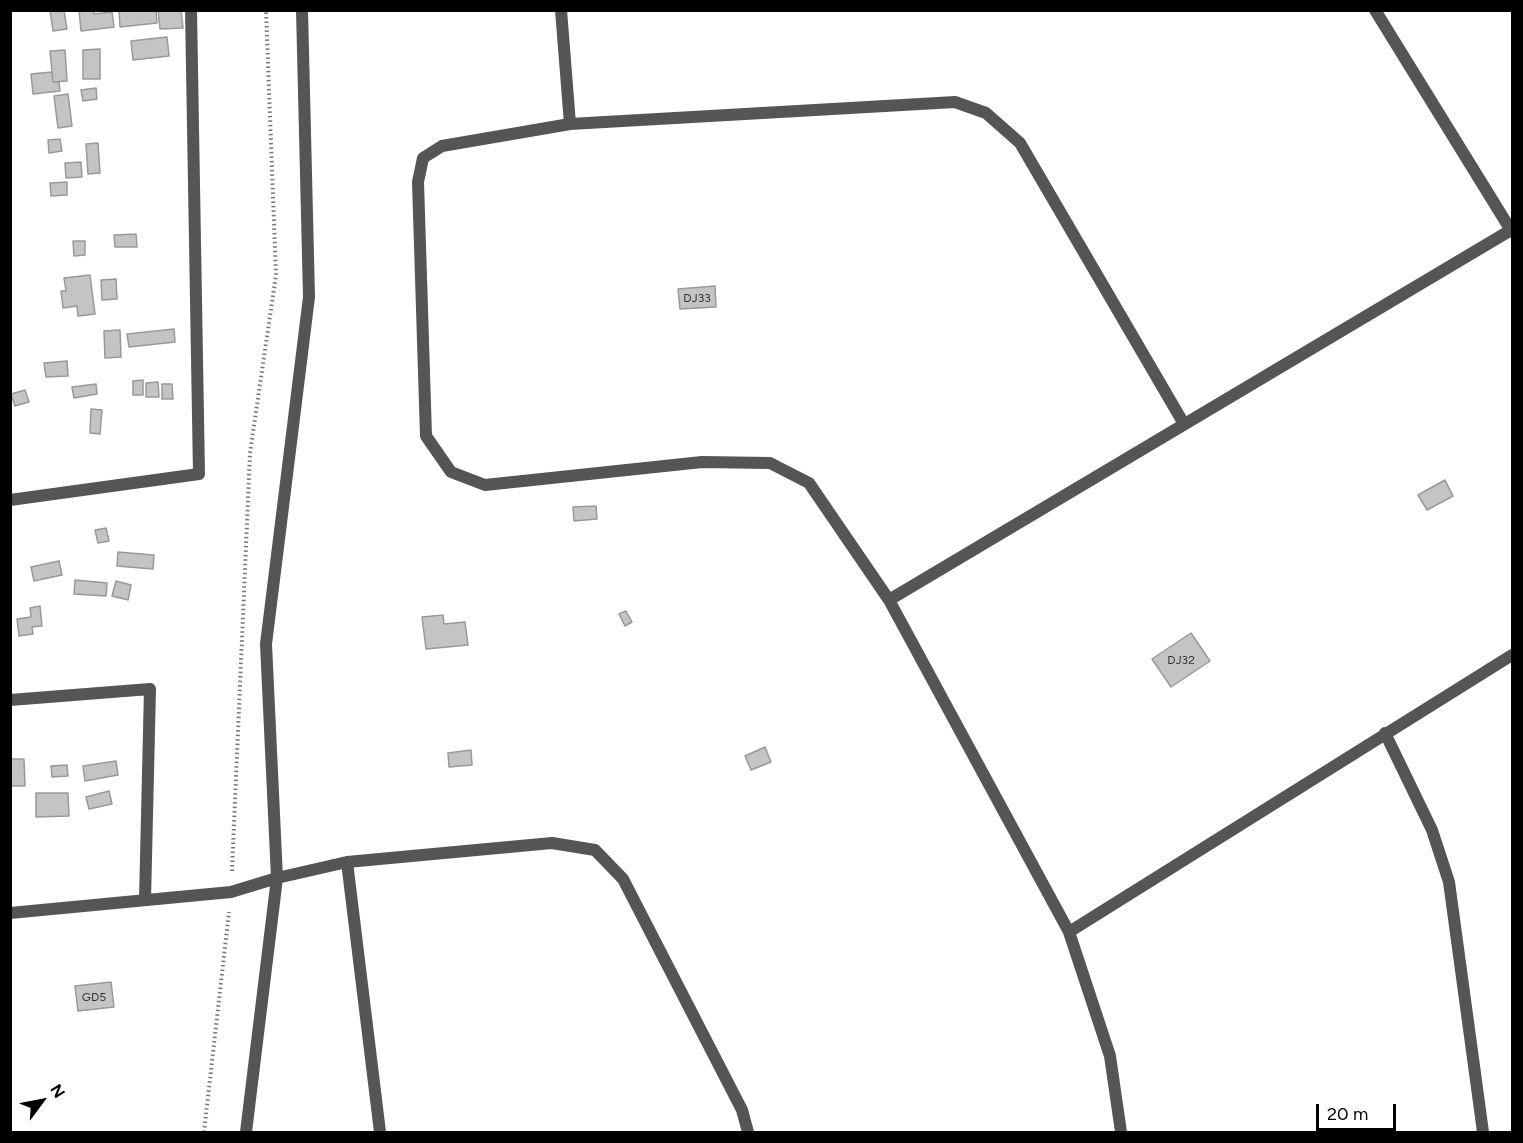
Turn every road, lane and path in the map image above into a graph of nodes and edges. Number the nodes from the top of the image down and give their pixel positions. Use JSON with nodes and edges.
{"nodes":[{"id":1,"x":191,"y":10,"type":"edge"},
{"id":2,"x":266,"y":10,"type":"edge"},
{"id":3,"x":302,"y":10,"type":"edge"},
{"id":4,"x":561,"y":10,"type":"edge"},
{"id":5,"x":1375,"y":10,"type":"edge"},
{"id":6,"x":570,"y":124,"type":"junction"},
{"id":7,"x":1512,"y":231,"type":"edge"},
{"id":8,"x":1184,"y":424,"type":"junction"},
{"id":9,"x":10,"y":500,"type":"edge"},
{"id":10,"x":889,"y":600,"type":"junction"},
{"id":11,"x":1512,"y":655,"type":"edge"},
{"id":12,"x":10,"y":700,"type":"edge"},
{"id":13,"x":1385,"y":733,"type":"junction"},
{"id":14,"x":346,"y":862,"type":"junction"},
{"id":15,"x":277,"y":878,"type":"junction"},
{"id":16,"x":231,"y":892,"type":"junction"},
{"id":17,"x":145,"y":900,"type":"junction"},
{"id":18,"x":10,"y":913,"type":"edge"},
{"id":19,"x":1069,"y":933,"type":"junction"},
{"id":20,"x":204,"y":1132,"type":"edge"},
{"id":21,"x":246,"y":1132,"type":"edge"},
{"id":22,"x":380,"y":1132,"type":"edge"},
{"id":23,"x":748,"y":1132,"type":"edge"},
{"id":24,"x":1122,"y":1132,"type":"edge"},
{"id":25,"x":1483,"y":1132,"type":"edge"}],
"edges":[{"from":1,"to":9,"type":"street"},
{"from":2,"to":16,"type":"path"},
{"from":3,"to":15,"type":"street"},
{"from":4,"to":6,"type":"street"},
{"from":5,"to":7,"type":"street"},
{"from":6,"to":8,"type":"street"},
{"from":6,"to":10,"type":"street"},
{"from":7,"to":8,"type":"street"},
{"from":8,"to":10,"type":"street"},
{"from":10,"to":19,"type":"street"},
{"from":11,"to":13,"type":"street"},
{"from":12,"to":17,"type":"street"},
{"from":13,"to":19,"type":"street"},
{"from":13,"to":25,"type":"street"},
{"from":14,"to":15,"type":"street"},
{"from":14,"to":22,"type":"street"},
{"from":14,"to":23,"type":"street"},
{"from":15,"to":16,"type":"street"},
{"from":15,"to":21,"type":"street"},
{"from":16,"to":17,"type":"street"},
{"from":16,"to":20,"type":"path"},
{"from":17,"to":18,"type":"street"},
{"from":19,"to":24,"type":"street"}]}
